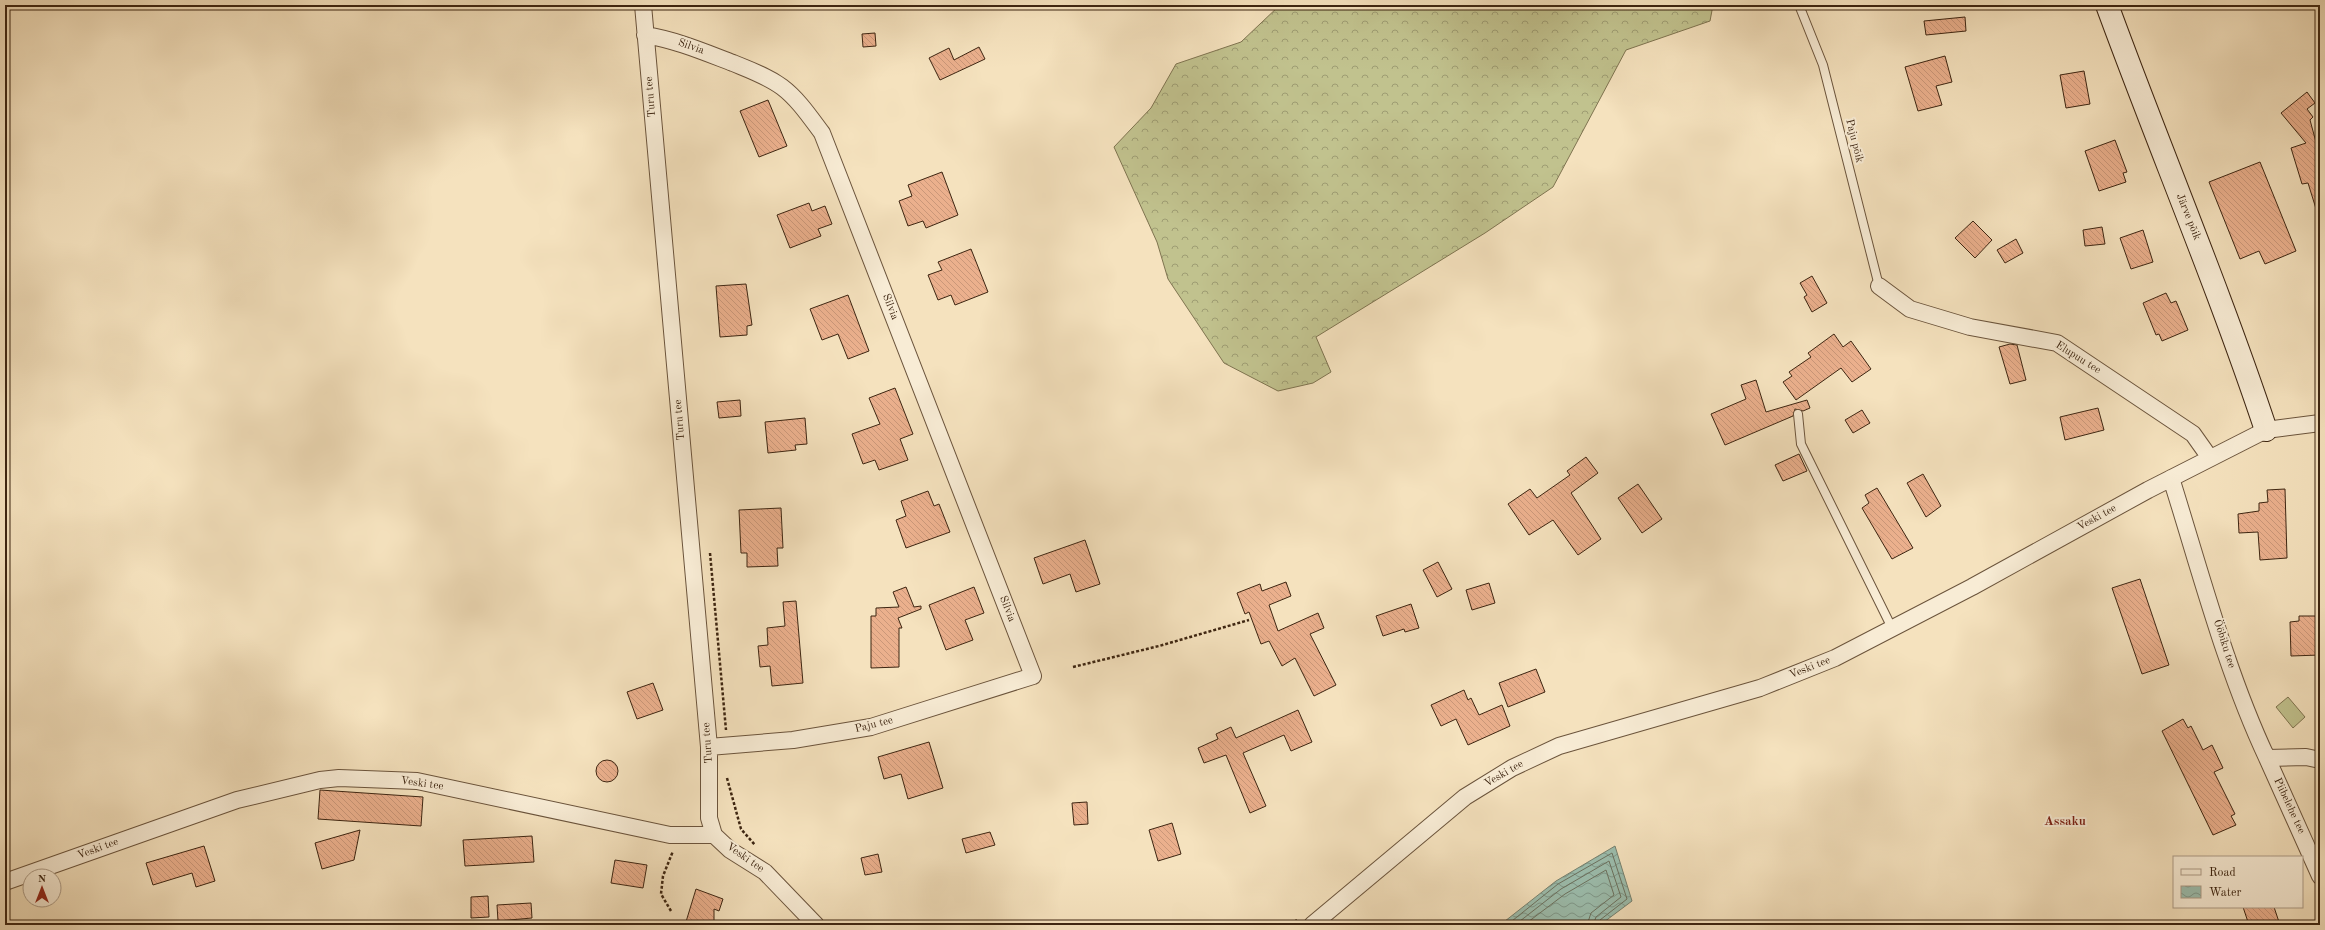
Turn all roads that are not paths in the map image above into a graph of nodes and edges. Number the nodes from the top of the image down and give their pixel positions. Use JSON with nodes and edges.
{"nodes":[{"id":1,"x":642,"y":5,"type":"edge"},
{"id":2,"x":1799,"y":5,"type":"edge"},
{"id":3,"x":2107,"y":5,"type":"edge"},
{"id":4,"x":645,"y":35,"type":"junction"},
{"id":5,"x":1879,"y":286,"type":"joint"},
{"id":6,"x":1798,"y":414,"type":"dead end"},
{"id":7,"x":2320,"y":423,"type":"edge"},
{"id":8,"x":2266,"y":430,"type":"junction"},
{"id":9,"x":2210,"y":458,"type":"junction"},
{"id":10,"x":2171,"y":478,"type":"junction"},
{"id":11,"x":1892,"y":628,"type":"junction"},
{"id":12,"x":1033,"y":676,"type":"joint"},
{"id":13,"x":709,"y":747,"type":"junction"},
{"id":14,"x":2267,"y":758,"type":"junction"},
{"id":15,"x":2320,"y":760,"type":"edge"},
{"id":16,"x":714,"y":834,"type":"junction"},
{"id":17,"x":2320,"y":876,"type":"edge"},
{"id":18,"x":5,"y":882,"type":"edge"},
{"id":19,"x":1305,"y":921,"type":"edge"},
{"id":20,"x":816,"y":925,"type":"edge"}],
"edges":[{"from":1,"to":4,"type":"street","name":"Turu tee"},
{"from":2,"to":5,"type":"lane","name":"Paju põik"},
{"from":3,"to":8,"type":"street","name":"Järve põik"},
{"from":4,"to":12,"type":"street","name":"Silvia"},
{"from":4,"to":13,"type":"street","name":"Turu tee"},
{"from":5,"to":9,"type":"street","name":"Elupuu tee"},
{"from":6,"to":11,"type":"lane"},
{"from":7,"to":8,"type":"street","name":"Veski tee"},
{"from":8,"to":9,"type":"street","name":"Veski tee"},
{"from":9,"to":10,"type":"street","name":"Veski tee"},
{"from":10,"to":11,"type":"street","name":"Veski tee"},
{"from":10,"to":14,"type":"street","name":"Ööbiku tee"},
{"from":11,"to":19,"type":"street","name":"Veski tee"},
{"from":12,"to":13,"type":"street","name":"Paju tee"},
{"from":13,"to":16,"type":"street","name":"Turu tee"},
{"from":14,"to":15,"type":"street"},
{"from":14,"to":17,"type":"street","name":"Piibelehe tee"},
{"from":16,"to":18,"type":"street","name":"Veski tee"},
{"from":16,"to":20,"type":"street","name":"Veski tee"}]}
